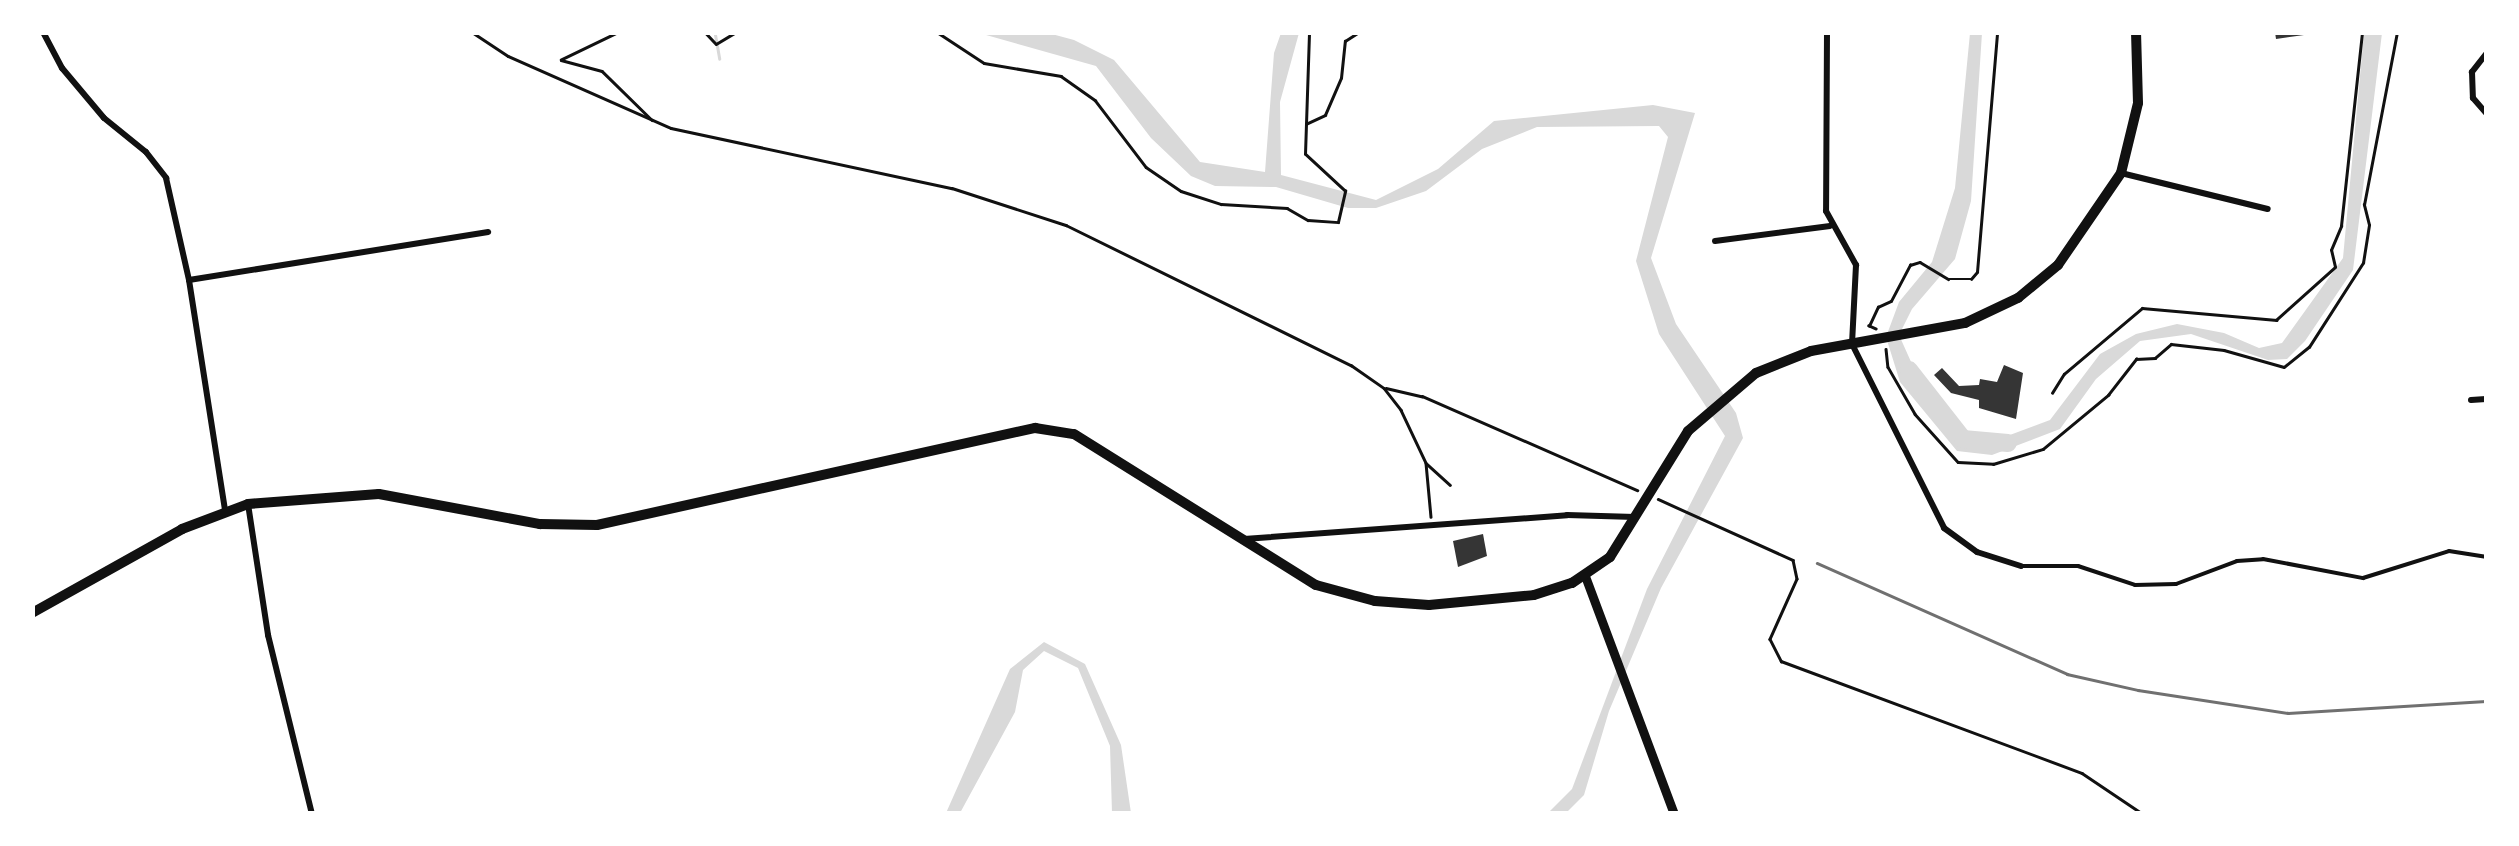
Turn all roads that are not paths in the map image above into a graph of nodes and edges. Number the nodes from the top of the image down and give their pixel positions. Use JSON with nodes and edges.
{"nodes":[{"id":1,"x":43,"y":32,"type":"edge"},
{"id":2,"x":1827,"y":32,"type":"edge"},
{"id":3,"x":2136,"y":32,"type":"edge"},
{"id":4,"x":2486,"y":54,"type":"edge"},
{"id":5,"x":2486,"y":113,"type":"edge"},
{"id":6,"x":2121,"y":173,"type":"junction"},
{"id":7,"x":2268,"y":209,"type":"dead end"},
{"id":8,"x":1830,"y":226,"type":"junction"},
{"id":9,"x":488,"y":232,"type":"dead end"},
{"id":10,"x":1715,"y":241,"type":"dead end"},
{"id":11,"x":189,"y":280,"type":"junction"},
{"id":12,"x":1856,"y":344,"type":"junction"},
{"id":13,"x":2486,"y":399,"type":"edge"},
{"id":14,"x":2471,"y":400,"type":"dead end"},
{"id":15,"x":248,"y":504,"type":"junction"},
{"id":16,"x":225,"y":510,"type":"junction"},
{"id":17,"x":1640,"y":517,"type":"junction"},
{"id":18,"x":1238,"y":540,"type":"junction"},
{"id":19,"x":2486,"y":557,"type":"edge"},
{"id":20,"x":2021,"y":566,"type":"joint"},
{"id":21,"x":1584,"y":576,"type":"junction"},
{"id":22,"x":32,"y":613,"type":"edge"},
{"id":23,"x":312,"y":814,"type":"edge"},
{"id":24,"x":1674,"y":814,"type":"edge"}],
"edges":[{"from":1,"to":11,"type":"street"},
{"from":2,"to":8,"type":"street"},
{"from":3,"to":6,"type":"main road"},
{"from":4,"to":5,"type":"street"},
{"from":6,"to":7,"type":"street"},
{"from":6,"to":12,"type":"main road"},
{"from":8,"to":10,"type":"street"},
{"from":8,"to":12,"type":"street"},
{"from":9,"to":11,"type":"street"},
{"from":11,"to":16,"type":"street"},
{"from":12,"to":17,"type":"main road"},
{"from":12,"to":20,"type":"street"},
{"from":13,"to":14,"type":"street"},
{"from":15,"to":16,"type":"main road"},
{"from":15,"to":18,"type":"main road"},
{"from":15,"to":23,"type":"street"},
{"from":16,"to":22,"type":"main road"},
{"from":17,"to":18,"type":"street"},
{"from":17,"to":21,"type":"main road"},
{"from":18,"to":21,"type":"main road"},
{"from":19,"to":20,"type":"lane"},
{"from":21,"to":24,"type":"main road"}]}
